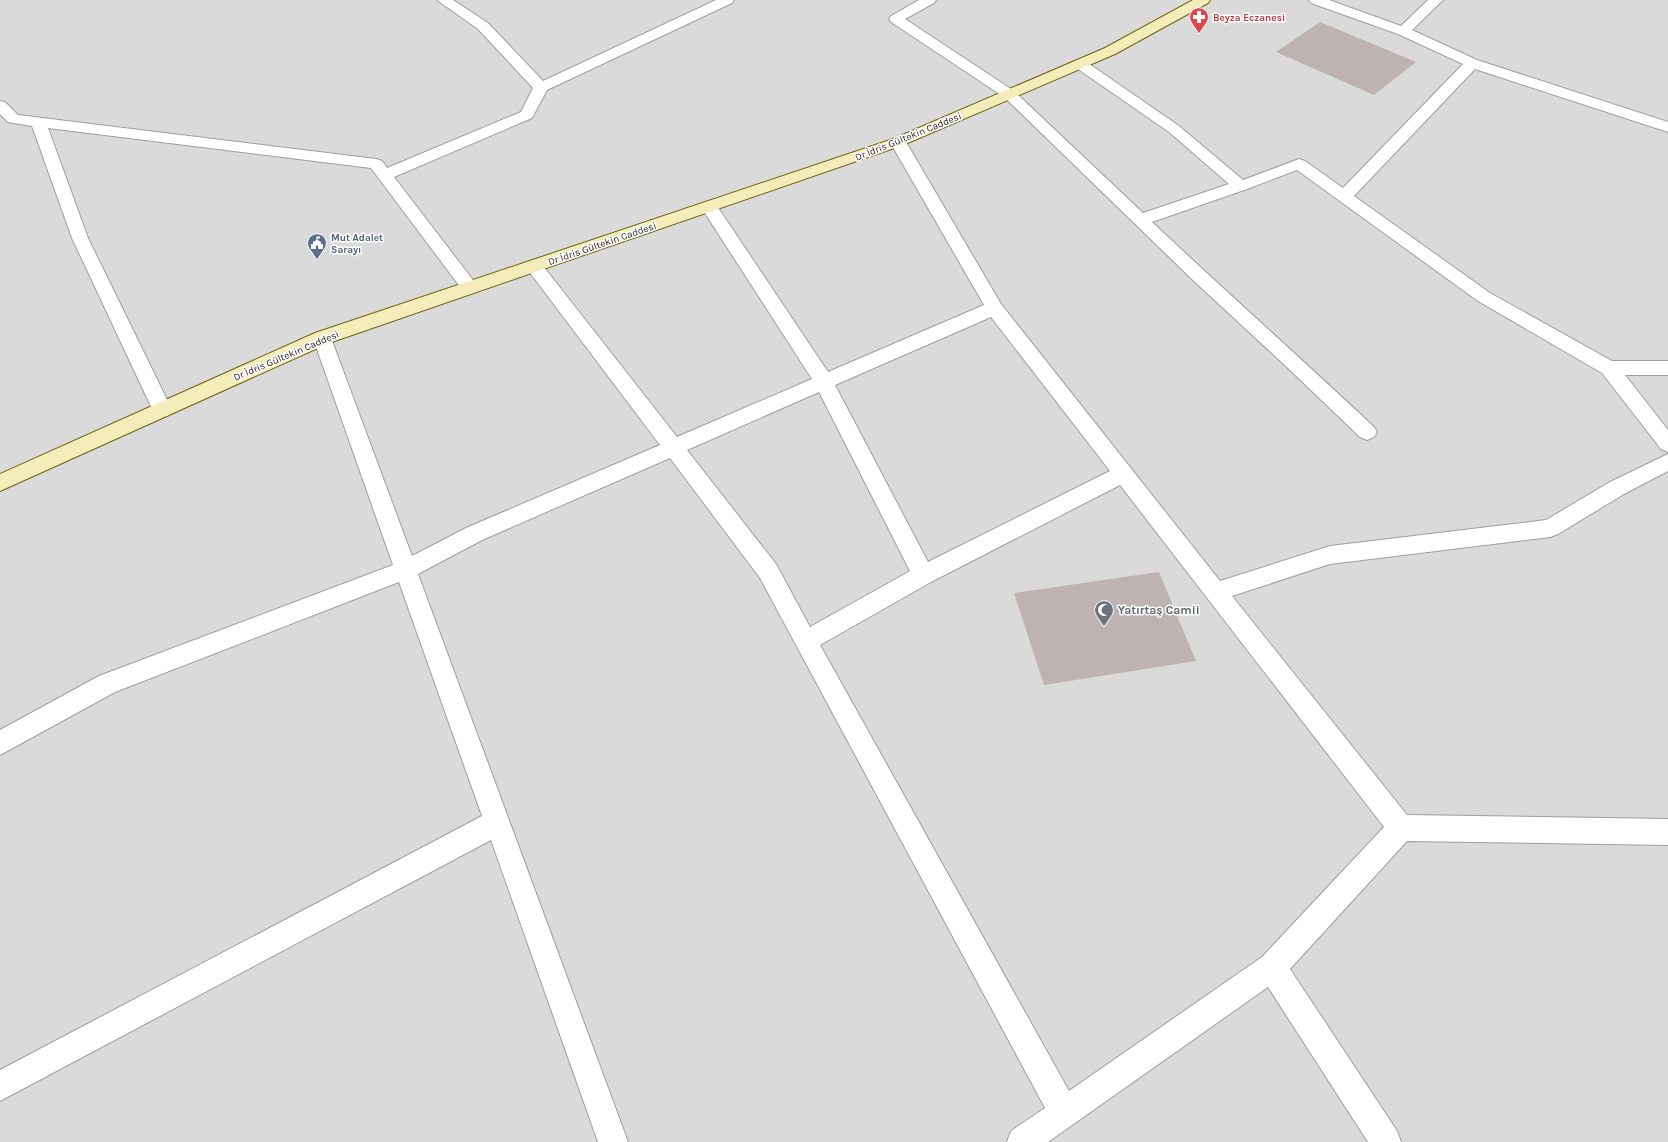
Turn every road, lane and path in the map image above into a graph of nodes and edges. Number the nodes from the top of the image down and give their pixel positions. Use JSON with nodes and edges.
{"nodes":[{"id":1,"x":444,"y":0,"type":"edge"},
{"id":2,"x":727,"y":0,"type":"edge"},
{"id":3,"x":929,"y":0,"type":"edge"},
{"id":4,"x":1203,"y":0,"type":"edge"},
{"id":5,"x":1316,"y":0,"type":"edge"},
{"id":6,"x":1436,"y":0,"type":"edge"},
{"id":7,"x":1403,"y":31,"type":"junction"},
{"id":8,"x":1472,"y":63,"type":"junction"},
{"id":9,"x":1080,"y":64,"type":"junction"},
{"id":10,"x":541,"y":87,"type":"junction"},
{"id":11,"x":1009,"y":94,"type":"junction"},
{"id":12,"x":0,"y":105,"type":"edge"},
{"id":13,"x":39,"y":123,"type":"junction"},
{"id":14,"x":1668,"y":127,"type":"edge"},
{"id":15,"x":898,"y":142,"type":"junction"},
{"id":16,"x":384,"y":175,"type":"junction"},
{"id":17,"x":1241,"y":186,"type":"junction"},
{"id":18,"x":1344,"y":196,"type":"junction"},
{"id":19,"x":710,"y":207,"type":"junction"},
{"id":20,"x":1141,"y":220,"type":"junction"},
{"id":21,"x":534,"y":266,"type":"junction"},
{"id":22,"x":470,"y":288,"type":"junction"},
{"id":23,"x":994,"y":308,"type":"junction"},
{"id":24,"x":322,"y":338,"type":"junction"},
{"id":25,"x":1609,"y":368,"type":"junction"},
{"id":26,"x":1668,"y":368,"type":"edge"},
{"id":27,"x":824,"y":382,"type":"junction"},
{"id":28,"x":162,"y":410,"type":"junction"},
{"id":29,"x":1367,"y":432,"type":"dead end"},
{"id":30,"x":1668,"y":444,"type":"edge"},
{"id":31,"x":673,"y":448,"type":"junction"},
{"id":32,"x":1668,"y":462,"type":"edge"},
{"id":33,"x":1123,"y":474,"type":"junction"},
{"id":34,"x":0,"y":483,"type":"edge"},
{"id":35,"x":407,"y":569,"type":"junction"},
{"id":36,"x":923,"y":575,"type":"junction"},
{"id":37,"x":1215,"y":592,"type":"junction"},
{"id":38,"x":806,"y":641,"type":"junction"},
{"id":39,"x":0,"y":742,"type":"edge"},
{"id":40,"x":498,"y":822,"type":"junction"},
{"id":41,"x":1401,"y":828,"type":"junction"},
{"id":42,"x":1668,"y":832,"type":"edge"},
{"id":43,"x":1272,"y":967,"type":"junction"},
{"id":44,"x":0,"y":1086,"type":"edge"},
{"id":45,"x":1064,"y":1113,"type":"junction"},
{"id":46,"x":613,"y":1142,"type":"edge"},
{"id":47,"x":1022,"y":1142,"type":"edge"},
{"id":48,"x":1386,"y":1142,"type":"edge"}],
"edges":[{"from":1,"to":10,"type":"street"},
{"from":2,"to":10,"type":"street"},
{"from":3,"to":11,"type":"street"},
{"from":4,"to":9,"type":"street","name":"Dr İdris Gültekin Caddesi"},
{"from":5,"to":7,"type":"street"},
{"from":6,"to":7,"type":"street"},
{"from":7,"to":8,"type":"street"},
{"from":8,"to":14,"type":"street"},
{"from":8,"to":18,"type":"street"},
{"from":9,"to":11,"type":"street","name":"Dr İdris Gültekin Caddesi"},
{"from":9,"to":17,"type":"street"},
{"from":10,"to":16,"type":"street"},
{"from":11,"to":15,"type":"street","name":"Dr İdris Gültekin Caddesi"},
{"from":11,"to":20,"type":"street"},
{"from":12,"to":13,"type":"street"},
{"from":13,"to":16,"type":"street"},
{"from":13,"to":28,"type":"street"},
{"from":15,"to":19,"type":"street","name":"Dr İdris Gültekin Caddesi"},
{"from":15,"to":23,"type":"street"},
{"from":16,"to":22,"type":"street"},
{"from":17,"to":18,"type":"street"},
{"from":17,"to":20,"type":"street"},
{"from":18,"to":25,"type":"street"},
{"from":19,"to":21,"type":"street","name":"Dr İdris Gültekin Caddesi"},
{"from":19,"to":27,"type":"street"},
{"from":20,"to":29,"type":"street"},
{"from":21,"to":22,"type":"street","name":"Dr İdris Gültekin Caddesi"},
{"from":21,"to":31,"type":"street"},
{"from":22,"to":24,"type":"street","name":"Dr İdris Gültekin Caddesi"},
{"from":23,"to":27,"type":"street"},
{"from":23,"to":33,"type":"street"},
{"from":24,"to":28,"type":"street","name":"Dr İdris Gültekin Caddesi"},
{"from":24,"to":35,"type":"street"},
{"from":25,"to":26,"type":"street"},
{"from":25,"to":30,"type":"street"},
{"from":27,"to":31,"type":"street"},
{"from":27,"to":36,"type":"street"},
{"from":28,"to":34,"type":"street","name":"Dr İdris Gültekin Caddesi"},
{"from":31,"to":35,"type":"street"},
{"from":31,"to":38,"type":"street"},
{"from":32,"to":37,"type":"street"},
{"from":33,"to":36,"type":"street"},
{"from":33,"to":37,"type":"street"},
{"from":35,"to":39,"type":"street"},
{"from":35,"to":40,"type":"street"},
{"from":36,"to":38,"type":"street"},
{"from":37,"to":41,"type":"street"},
{"from":38,"to":45,"type":"street"},
{"from":40,"to":44,"type":"street"},
{"from":40,"to":46,"type":"street"},
{"from":41,"to":42,"type":"street"},
{"from":41,"to":43,"type":"street"},
{"from":43,"to":45,"type":"street"},
{"from":43,"to":48,"type":"street"},
{"from":45,"to":47,"type":"street"}]}
